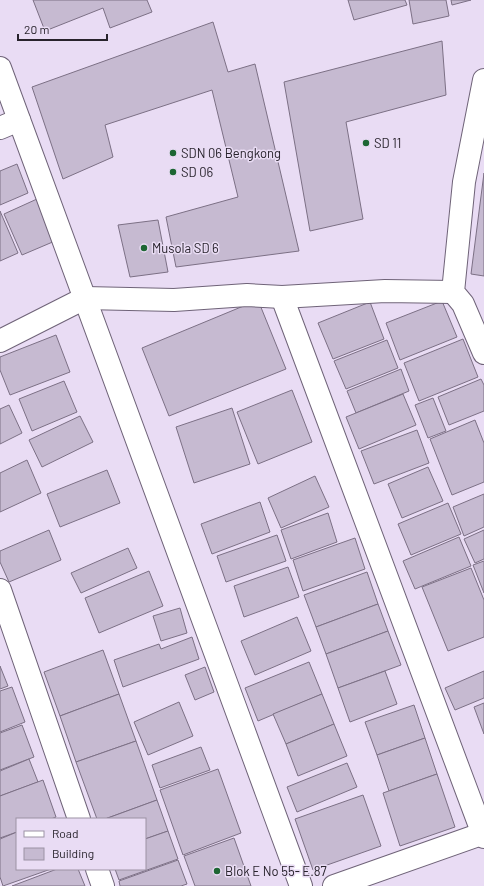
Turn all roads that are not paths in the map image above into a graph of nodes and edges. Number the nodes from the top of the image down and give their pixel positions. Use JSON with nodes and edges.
{"nodes":[{"id":1,"x":0,"y":68,"type":"edge"},
{"id":2,"x":484,"y":80,"type":"edge"},
{"id":3,"x":10,"y":124,"type":"edge"},
{"id":4,"x":453,"y":292,"type":"junction"},
{"id":5,"x":282,"y":297,"type":"junction"},
{"id":6,"x":84,"y":298,"type":"junction"},
{"id":7,"x":0,"y":341,"type":"edge"},
{"id":8,"x":484,"y":353,"type":"edge"},
{"id":9,"x":0,"y":590,"type":"edge"},
{"id":10,"x":79,"y":818,"type":"edge"},
{"id":11,"x":484,"y":835,"type":"edge"},
{"id":12,"x":97,"y":870,"type":"edge"},
{"id":13,"x":103,"y":886,"type":"edge"},
{"id":14,"x":301,"y":886,"type":"edge"},
{"id":15,"x":334,"y":886,"type":"edge"}],
"edges":[{"from":1,"to":3,"type":"street"},
{"from":2,"to":4,"type":"street"},
{"from":3,"to":6,"type":"street"},
{"from":4,"to":5,"type":"street"},
{"from":4,"to":8,"type":"street"},
{"from":5,"to":6,"type":"street"},
{"from":5,"to":11,"type":"street"},
{"from":6,"to":7,"type":"street"},
{"from":6,"to":14,"type":"street"},
{"from":9,"to":10,"type":"street"},
{"from":11,"to":15,"type":"street"},
{"from":12,"to":13,"type":"street"}]}
